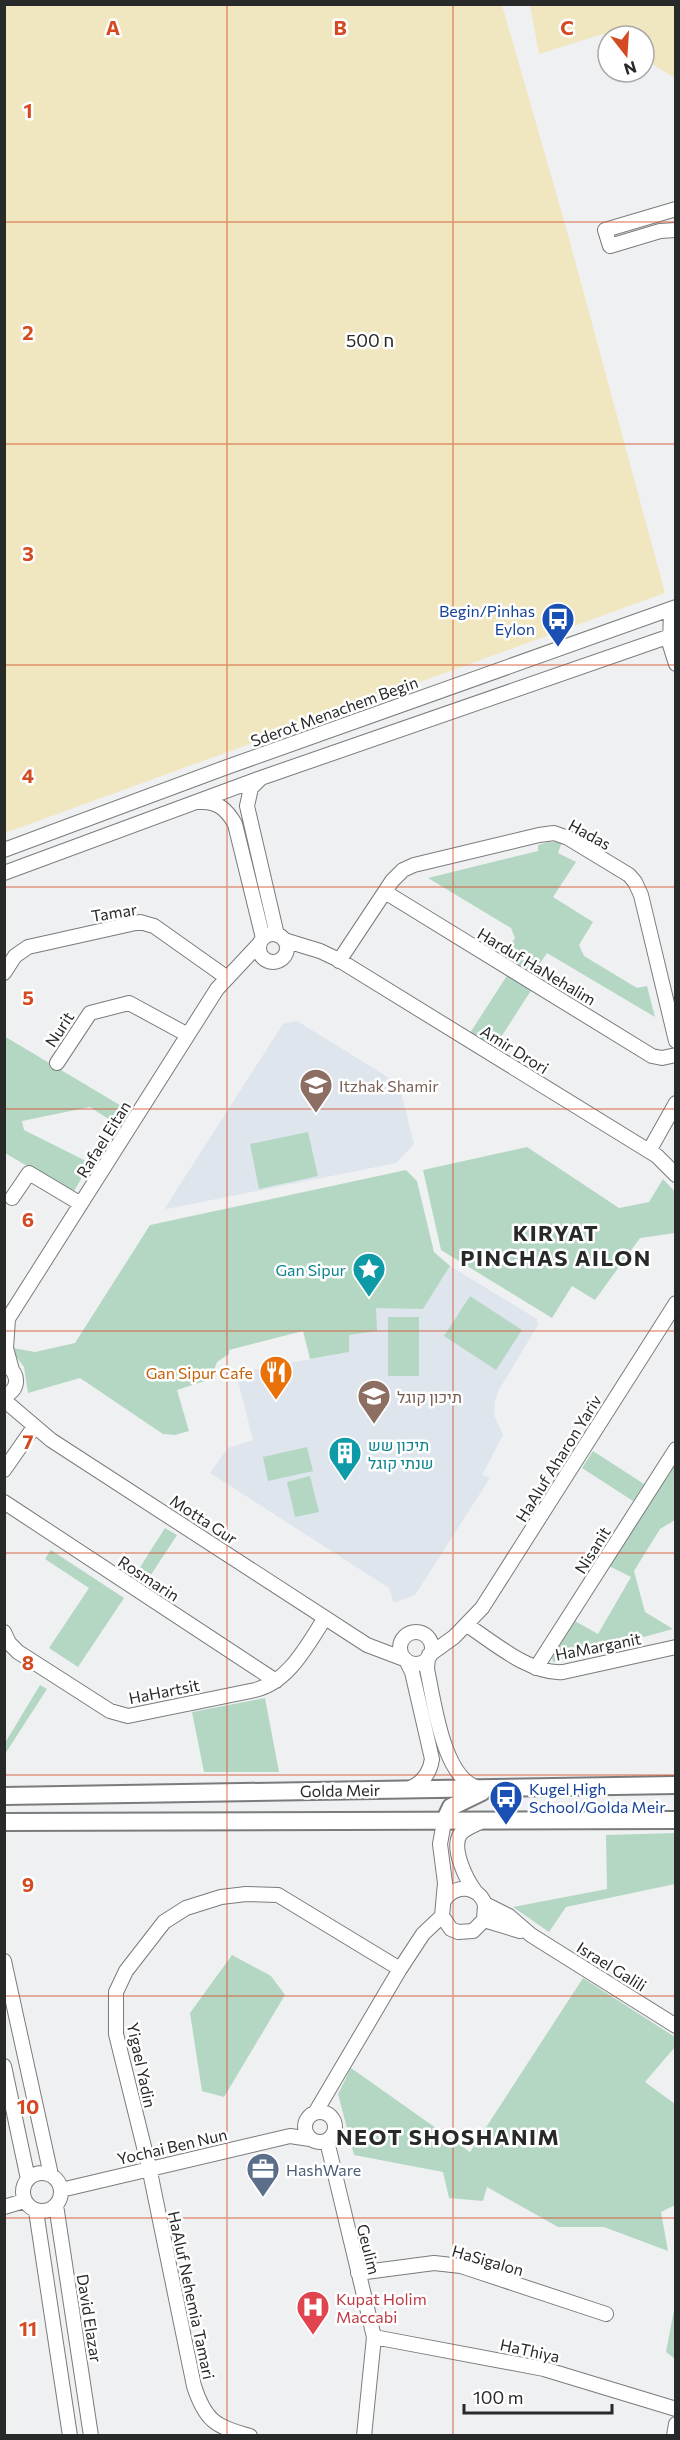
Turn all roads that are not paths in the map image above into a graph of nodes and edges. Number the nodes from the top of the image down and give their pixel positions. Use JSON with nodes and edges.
{"nodes":[{"id":1,"x":675,"y":209,"type":"edge"},
{"id":2,"x":675,"y":214,"type":"edge"},
{"id":3,"x":675,"y":221,"type":"edge"},
{"id":4,"x":675,"y":230,"type":"edge"},
{"id":5,"x":674,"y":610,"type":"edge"},
{"id":6,"x":673,"y":635,"type":"edge"},
{"id":7,"x":636,"y":648,"type":"junction"},
{"id":8,"x":675,"y":666,"type":"edge"},
{"id":9,"x":262,"y":778,"type":"junction"},
{"id":10,"x":192,"y":803,"type":"junction"},
{"id":11,"x":4,"y":850,"type":"edge"},
{"id":12,"x":4,"y":873,"type":"edge"},
{"id":13,"x":385,"y":892,"type":"junction"},
{"id":14,"x":281,"y":938,"type":"junction"},
{"id":15,"x":262,"y":940,"type":"junction"},
{"id":16,"x":282,"y":958,"type":"junction"},
{"id":17,"x":336,"y":959,"type":"junction"},
{"id":18,"x":268,"y":961,"type":"junction"},
{"id":19,"x":4,"y":973,"type":"edge"},
{"id":20,"x":226,"y":977,"type":"junction"},
{"id":21,"x":188,"y":1035,"type":"junction"},
{"id":22,"x":675,"y":1041,"type":"edge"},
{"id":23,"x":675,"y":1055,"type":"edge"},
{"id":24,"x":57,"y":1064,"type":"dead end"},
{"id":25,"x":675,"y":1103,"type":"edge"},
{"id":26,"x":649,"y":1151,"type":"junction"},
{"id":27,"x":675,"y":1175,"type":"edge"},
{"id":28,"x":12,"y":1198,"type":"dead end"},
{"id":29,"x":81,"y":1204,"type":"junction"},
{"id":30,"x":675,"y":1303,"type":"edge"},
{"id":31,"x":6,"y":1320,"type":"edge"},
{"id":32,"x":8,"y":1368,"type":"edge"},
{"id":33,"x":16,"y":1384,"type":"junction"},
{"id":34,"x":4,"y":1398,"type":"edge"},
{"id":35,"x":30,"y":1423,"type":"junction"},
{"id":36,"x":675,"y":1449,"type":"edge"},
{"id":37,"x":4,"y":1470,"type":"edge"},
{"id":38,"x":4,"y":1502,"type":"edge"},
{"id":39,"x":325,"y":1618,"type":"junction"},
{"id":40,"x":465,"y":1627,"type":"junction"},
{"id":41,"x":4,"y":1632,"type":"edge"},
{"id":42,"x":406,"y":1635,"type":"junction"},
{"id":43,"x":425,"y":1635,"type":"junction"},
{"id":44,"x":367,"y":1645,"type":"junction"},
{"id":45,"x":675,"y":1647,"type":"edge"},
{"id":46,"x":429,"y":1656,"type":"junction"},
{"id":47,"x":405,"y":1659,"type":"junction"},
{"id":48,"x":536,"y":1668,"type":"junction"},
{"id":49,"x":276,"y":1681,"type":"junction"},
{"id":50,"x":675,"y":1785,"type":"edge"},
{"id":51,"x":408,"y":1789,"type":"junction"},
{"id":52,"x":486,"y":1789,"type":"junction"},
{"id":53,"x":7,"y":1795,"type":"edge"},
{"id":54,"x":675,"y":1820,"type":"edge"},
{"id":55,"x":482,"y":1821,"type":"junction"},
{"id":56,"x":424,"y":1822,"type":"junction"},
{"id":57,"x":444,"y":1822,"type":"junction"},
{"id":58,"x":9,"y":1823,"type":"edge"},
{"id":59,"x":440,"y":1844,"type":"junction"},
{"id":60,"x":475,"y":1891,"type":"junction"},
{"id":61,"x":444,"y":1900,"type":"junction"},
{"id":62,"x":485,"y":1904,"type":"junction"},
{"id":63,"x":442,"y":1916,"type":"junction"},
{"id":64,"x":484,"y":1920,"type":"junction"},
{"id":65,"x":531,"y":1935,"type":"junction"},
{"id":66,"x":5,"y":1963,"type":"edge"},
{"id":67,"x":400,"y":1969,"type":"junction"},
{"id":68,"x":675,"y":2026,"type":"edge"},
{"id":69,"x":4,"y":2066,"type":"edge"},
{"id":70,"x":326,"y":2091,"type":"junction"},
{"id":71,"x":315,"y":2113,"type":"junction"},
{"id":72,"x":330,"y":2115,"type":"junction"},
{"id":73,"x":304,"y":2125,"type":"junction"},
{"id":74,"x":290,"y":2136,"type":"junction"},
{"id":75,"x":310,"y":2139,"type":"junction"},
{"id":76,"x":327,"y":2141,"type":"junction"},
{"id":77,"x":149,"y":2168,"type":"junction"},
{"id":78,"x":51,"y":2175,"type":"junction"},
{"id":79,"x":28,"y":2179,"type":"junction"},
{"id":80,"x":61,"y":2190,"type":"junction"},
{"id":81,"x":24,"y":2201,"type":"junction"},
{"id":82,"x":56,"y":2205,"type":"junction"},
{"id":83,"x":4,"y":2207,"type":"edge"},
{"id":84,"x":36,"y":2211,"type":"junction"},
{"id":85,"x":358,"y":2273,"type":"junction"},
{"id":86,"x":606,"y":2314,"type":"dead end"},
{"id":87,"x":374,"y":2337,"type":"junction"},
{"id":88,"x":675,"y":2409,"type":"edge"},
{"id":89,"x":675,"y":2424,"type":"edge"},
{"id":90,"x":70,"y":2436,"type":"edge"},
{"id":91,"x":91,"y":2436,"type":"edge"},
{"id":92,"x":250,"y":2436,"type":"edge"},
{"id":93,"x":364,"y":2436,"type":"edge"},
{"id":94,"x":674,"y":2436,"type":"edge"}],
"edges":[{"from":1,"to":4,"type":"street"},
{"from":2,"to":3,"type":"street"},
{"from":5,"to":6,"type":"street"},
{"from":5,"to":11,"type":"street","name":"Sderot Menachem Begin"},
{"from":6,"to":7,"type":"street"},
{"from":6,"to":8,"type":"street"},
{"from":7,"to":8,"type":"street"},
{"from":7,"to":9,"type":"street"},
{"from":9,"to":10,"type":"street"},
{"from":9,"to":14,"type":"street"},
{"from":10,"to":12,"type":"street"},
{"from":10,"to":15,"type":"street"},
{"from":13,"to":17,"type":"street","name":"Hadas"},
{"from":13,"to":22,"type":"street","name":"Hadas"},
{"from":13,"to":23,"type":"street","name":"Harduf HaNehalim"},
{"from":14,"to":15,"type":"street"},
{"from":14,"to":16,"type":"street"},
{"from":14,"to":17,"type":"street","name":"Amir Drori"},
{"from":15,"to":18,"type":"street"},
{"from":15,"to":20,"type":"street","name":"Rafael Eitan"},
{"from":16,"to":17,"type":"street","name":"Amir Drori"},
{"from":16,"to":18,"type":"street"},
{"from":17,"to":26,"type":"street","name":"Amir Drori"},
{"from":18,"to":20,"type":"street"},
{"from":19,"to":20,"type":"street","name":"Tamar"},
{"from":20,"to":21,"type":"street","name":"Rafael Eitan"},
{"from":21,"to":24,"type":"street","name":"Nurit"},
{"from":21,"to":29,"type":"street","name":"Rafael Eitan"},
{"from":25,"to":26,"type":"street"},
{"from":26,"to":27,"type":"street","name":"Amir Drori"},
{"from":28,"to":29,"type":"street"},
{"from":29,"to":31,"type":"street","name":"Rafael Eitan"},
{"from":30,"to":40,"type":"street","name":"HaAluf Aharon Yariv"},
{"from":31,"to":32,"type":"street","name":"Rafael Eitan"},
{"from":32,"to":33,"type":"street","name":"Rafael Eitan"},
{"from":33,"to":34,"type":"street"},
{"from":33,"to":35,"type":"street"},
{"from":34,"to":35,"type":"street","name":"Motta Gur"},
{"from":35,"to":37,"type":"street"},
{"from":35,"to":39,"type":"street","name":"Motta Gur"},
{"from":36,"to":48,"type":"street","name":"Nisanit"},
{"from":38,"to":49,"type":"street","name":"Rosmarin"},
{"from":39,"to":44,"type":"street","name":"Motta Gur"},
{"from":39,"to":49,"type":"street","name":"HaHartsit"},
{"from":40,"to":43,"type":"street"},
{"from":40,"to":46,"type":"street","name":"HaAluf Aharon Yariv"},
{"from":40,"to":48,"type":"street","name":"HaMarganit"},
{"from":41,"to":49,"type":"street","name":"HaHartsit"},
{"from":42,"to":43,"type":"street"},
{"from":42,"to":44,"type":"street"},
{"from":42,"to":47,"type":"street"},
{"from":43,"to":46,"type":"street"},
{"from":44,"to":47,"type":"street","name":"Motta Gur"},
{"from":45,"to":48,"type":"street","name":"HaMarganit"},
{"from":46,"to":47,"type":"street"},
{"from":46,"to":52,"type":"street"},
{"from":47,"to":51,"type":"street"},
{"from":50,"to":52,"type":"main road","name":"Golda Meir"},
{"from":51,"to":52,"type":"main road","name":"Golda Meir"},
{"from":51,"to":53,"type":"main road","name":"Golda Meir"},
{"from":52,"to":57,"type":"main road"},
{"from":54,"to":55,"type":"main road","name":"Golda Meir"},
{"from":55,"to":57,"type":"main road","name":"Golda Meir"},
{"from":55,"to":60,"type":"street"},
{"from":56,"to":57,"type":"main road","name":"Golda Meir"},
{"from":56,"to":58,"type":"main road","name":"Golda Meir"},
{"from":56,"to":59,"type":"street"},
{"from":57,"to":59,"type":"street"},
{"from":59,"to":61,"type":"street"},
{"from":60,"to":61,"type":"street"},
{"from":60,"to":62,"type":"street"},
{"from":61,"to":63,"type":"street"},
{"from":62,"to":64,"type":"street"},
{"from":62,"to":65,"type":"street","name":"Israel Galili"},
{"from":63,"to":64,"type":"street"},
{"from":63,"to":67,"type":"street"},
{"from":64,"to":65,"type":"street","name":"Israel Galili"},
{"from":65,"to":68,"type":"street","name":"Israel Galili"},
{"from":66,"to":78,"type":"street"},
{"from":67,"to":70,"type":"street"},
{"from":67,"to":77,"type":"street","name":"Yigael Yadin"},
{"from":69,"to":79,"type":"street"},
{"from":70,"to":71,"type":"street"},
{"from":70,"to":72,"type":"street"},
{"from":71,"to":72,"type":"street"},
{"from":71,"to":73,"type":"street"},
{"from":72,"to":76,"type":"street"},
{"from":73,"to":74,"type":"street","name":"Yochai Ben Nun"},
{"from":73,"to":75,"type":"street"},
{"from":74,"to":75,"type":"street","name":"Yochai Ben Nun"},
{"from":74,"to":77,"type":"street","name":"Yochai Ben Nun"},
{"from":75,"to":76,"type":"street"},
{"from":76,"to":85,"type":"street","name":"Geulim"},
{"from":77,"to":80,"type":"street","name":"Yochai Ben Nun"},
{"from":77,"to":92,"type":"street","name":"HaAluf Nehemia Tamari"},
{"from":78,"to":79,"type":"street"},
{"from":78,"to":80,"type":"street"},
{"from":79,"to":81,"type":"street"},
{"from":80,"to":82,"type":"street","name":"David Elazar"},
{"from":81,"to":83,"type":"street"},
{"from":81,"to":84,"type":"street"},
{"from":82,"to":84,"type":"street"},
{"from":82,"to":91,"type":"street","name":"David Elazar"},
{"from":84,"to":90,"type":"street"},
{"from":85,"to":86,"type":"street","name":"HaSigalon"},
{"from":85,"to":87,"type":"street","name":"Geulim"},
{"from":87,"to":88,"type":"street","name":"HaThiya"},
{"from":87,"to":93,"type":"street","name":"Geulim"},
{"from":89,"to":94,"type":"street"}]}
